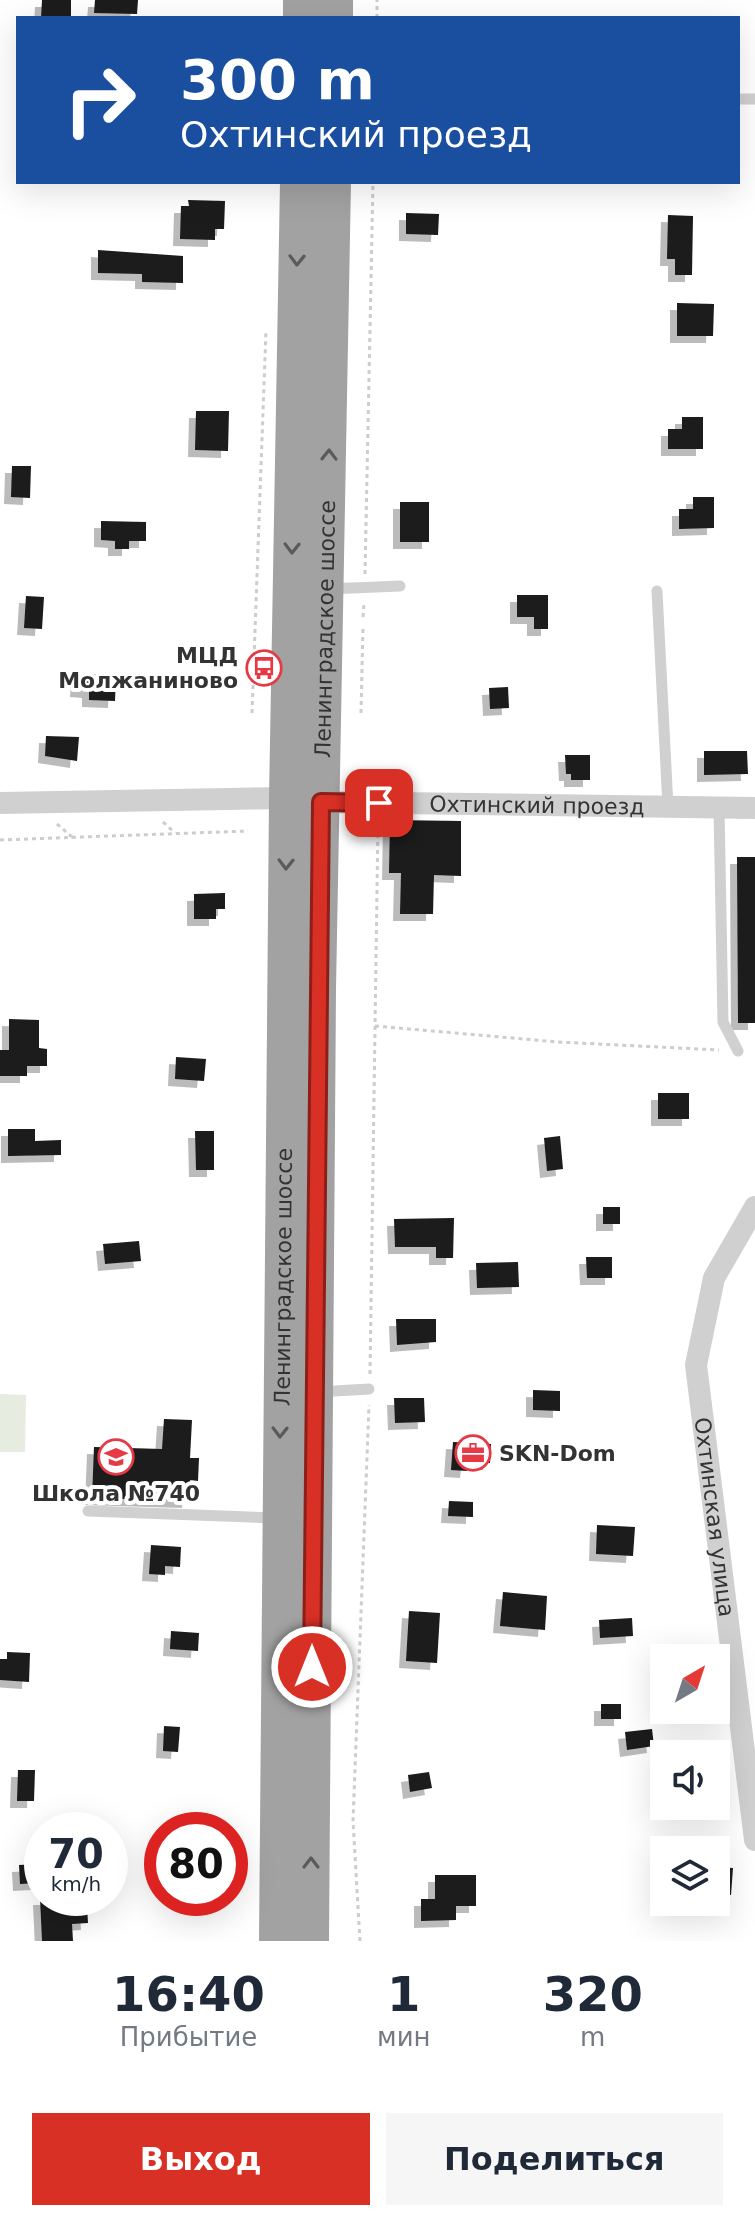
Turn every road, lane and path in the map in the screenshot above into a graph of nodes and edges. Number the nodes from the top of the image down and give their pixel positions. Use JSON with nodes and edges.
{"nodes":[{"id":1,"x":298,"y":184,"type":"edge"},
{"id":2,"x":333,"y":184,"type":"edge"},
{"id":3,"x":373,"y":184,"type":"edge"},
{"id":4,"x":266,"y":323,"type":"dead end"},
{"id":5,"x":400,"y":586,"type":"dead end"},
{"id":6,"x":364,"y":587,"type":"junction"},
{"id":7,"x":327,"y":590,"type":"junction"},
{"id":8,"x":657,"y":591,"type":"dead end"},
{"id":9,"x":363,"y":617,"type":"dead end"},
{"id":10,"x":363,"y":626,"type":"dead end"},
{"id":11,"x":252,"y":713,"type":"dead end"},
{"id":12,"x":361,"y":713,"type":"dead end"},
{"id":13,"x":304,"y":800,"type":"junction"},
{"id":14,"x":0,"y":803,"type":"edge"},
{"id":15,"x":379,"y":803,"type":"junction"},
{"id":16,"x":668,"y":807,"type":"junction"},
{"id":17,"x":719,"y":808,"type":"junction"},
{"id":18,"x":755,"y":808,"type":"edge"},
{"id":19,"x":248,"y":831,"type":"dead end"},
{"id":20,"x":0,"y":840,"type":"edge"},
{"id":21,"x":375,"y":1026,"type":"junction"},
{"id":22,"x":738,"y":1051,"type":"joint"},
{"id":23,"x":755,"y":1207,"type":"edge"},
{"id":24,"x":369,"y":1389,"type":"junction"},
{"id":25,"x":314,"y":1393,"type":"junction"},
{"id":26,"x":88,"y":1511,"type":"dead end"},
{"id":27,"x":279,"y":1518,"type":"junction"},
{"id":28,"x":755,"y":1840,"type":"edge"},
{"id":29,"x":277,"y":1941,"type":"edge"},
{"id":30,"x":311,"y":1941,"type":"edge"},
{"id":31,"x":360,"y":1941,"type":"edge"}],
"edges":[{"from":1,"to":13,"type":"highway","name":"Ленинградское шоссе","one_way":true},
{"from":7,"to":2,"type":"highway","name":"Ленинградское шоссе","one_way":true},
{"from":3,"to":6,"type":"path"},
{"from":4,"to":11,"type":"path"},
{"from":5,"to":6,"type":"lane"},
{"from":6,"to":7,"type":"lane"},
{"from":6,"to":9,"type":"path"},
{"from":7,"to":13,"type":"highway","name":"Ленинградское шоссе"},
{"from":8,"to":16,"type":"lane"},
{"from":10,"to":12,"type":"path"},
{"from":13,"to":14,"type":"street","name":"Охтинский проезд"},
{"from":13,"to":15,"type":"street","name":"Охтинский проезд"},
{"from":13,"to":25,"type":"highway","name":"Ленинградское шоссе"},
{"from":13,"to":27,"type":"highway","name":"Ленинградское шоссе","one_way":true},
{"from":15,"to":16,"type":"street","name":"Охтинский проезд"},
{"from":15,"to":21,"type":"path"},
{"from":16,"to":17,"type":"street","name":"Охтинский проезд"},
{"from":17,"to":18,"type":"street","name":"Охтинский проезд"},
{"from":17,"to":22,"type":"lane"},
{"from":19,"to":20,"type":"path"},
{"from":21,"to":22,"type":"path"},
{"from":21,"to":24,"type":"path"},
{"from":23,"to":28,"type":"street","name":"Охтинская улица"},
{"from":24,"to":25,"type":"lane"},
{"from":24,"to":31,"type":"path"},
{"from":30,"to":25,"type":"highway","name":"Ленинградское шоссе","one_way":true},
{"from":26,"to":27,"type":"lane"},
{"from":27,"to":29,"type":"highway","name":"Ленинградское шоссе"}]}
